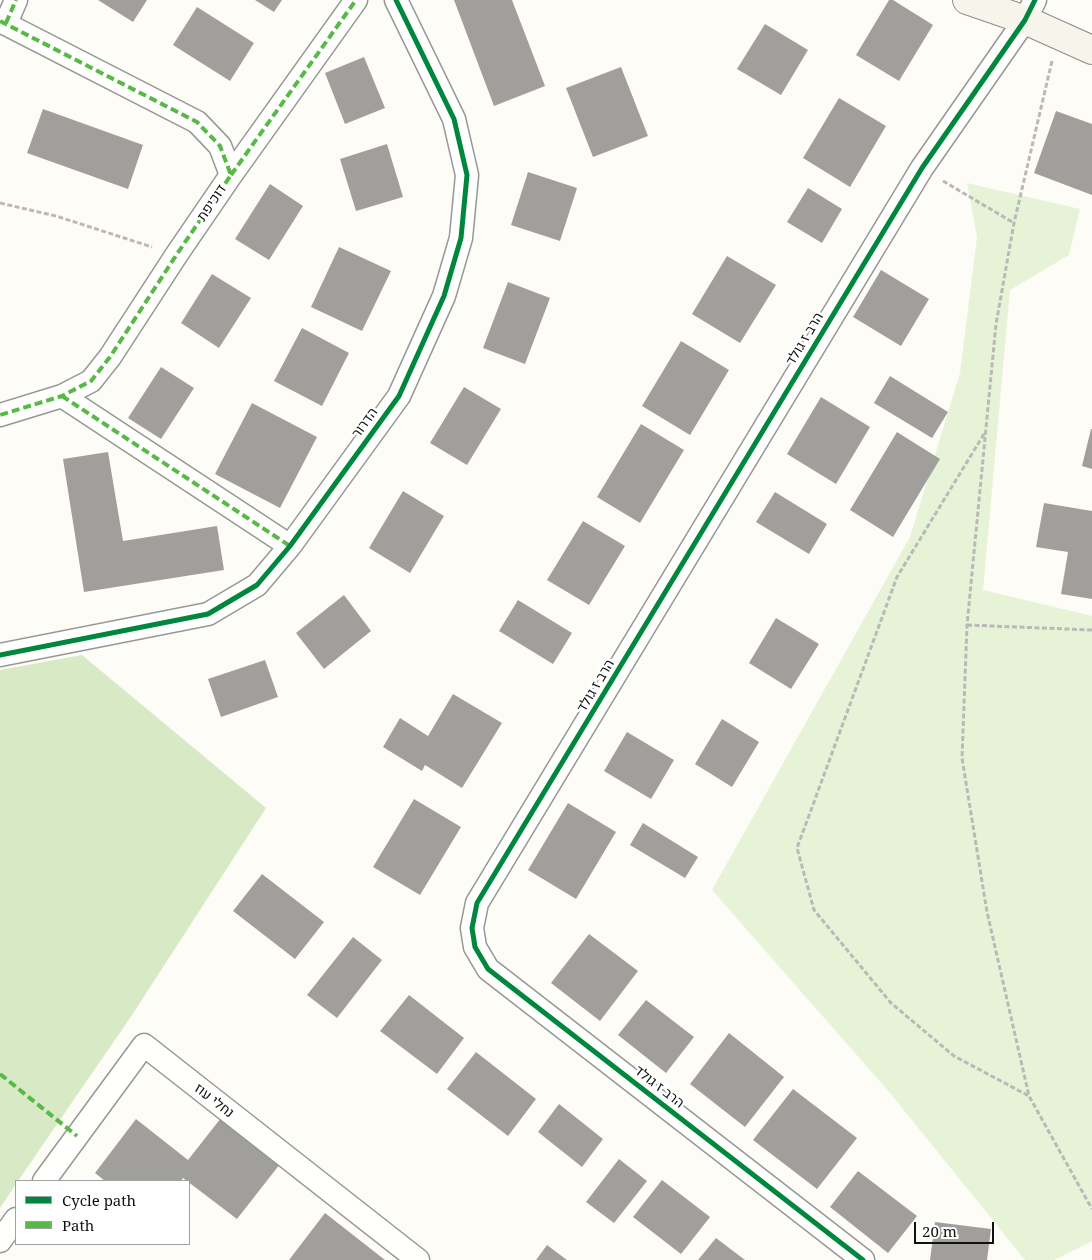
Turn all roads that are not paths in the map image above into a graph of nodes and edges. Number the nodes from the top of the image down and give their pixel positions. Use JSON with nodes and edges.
{"nodes":[{"id":1,"x":16,"y":0,"type":"edge"},
{"id":2,"x":356,"y":0,"type":"edge"},
{"id":3,"x":396,"y":0,"type":"edge"},
{"id":4,"x":966,"y":0,"type":"edge"},
{"id":5,"x":999,"y":0,"type":"edge"},
{"id":6,"x":1030,"y":10,"type":"edge"},
{"id":7,"x":3,"y":22,"type":"edge"},
{"id":8,"x":1092,"y":50,"type":"edge"},
{"id":9,"x":231,"y":175,"type":"junction"},
{"id":10,"x":62,"y":396,"type":"junction"},
{"id":11,"x":0,"y":415,"type":"edge"},
{"id":12,"x":290,"y":546,"type":"junction"},
{"id":13,"x":0,"y":655,"type":"edge"},
{"id":14,"x":45,"y":1180,"type":"edge"},
{"id":15,"x":15,"y":1220,"type":"edge"},
{"id":16,"x":0,"y":1241,"type":"edge"},
{"id":17,"x":418,"y":1260,"type":"edge"},
{"id":18,"x":863,"y":1260,"type":"edge"}],
"edges":[{"from":1,"to":7,"type":"street","name":"דוכיפת"},
{"from":2,"to":9,"type":"street"},
{"from":3,"to":12,"type":"street","name":"הדרור"},
{"from":4,"to":6,"type":"street"},
{"from":5,"to":6,"type":"street"},
{"from":6,"to":8,"type":"street"},
{"from":6,"to":18,"type":"street","name":"הרב ז גולד"},
{"from":7,"to":9,"type":"street","name":"דוכיפת"},
{"from":9,"to":10,"type":"street","name":"דוכיפת"},
{"from":10,"to":11,"type":"street","name":"דוכיפת"},
{"from":10,"to":12,"type":"street"},
{"from":12,"to":13,"type":"street","name":"הדרור"},
{"from":14,"to":17,"type":"street","name":"נחלי עוז"},
{"from":15,"to":16,"type":"street"}]}
